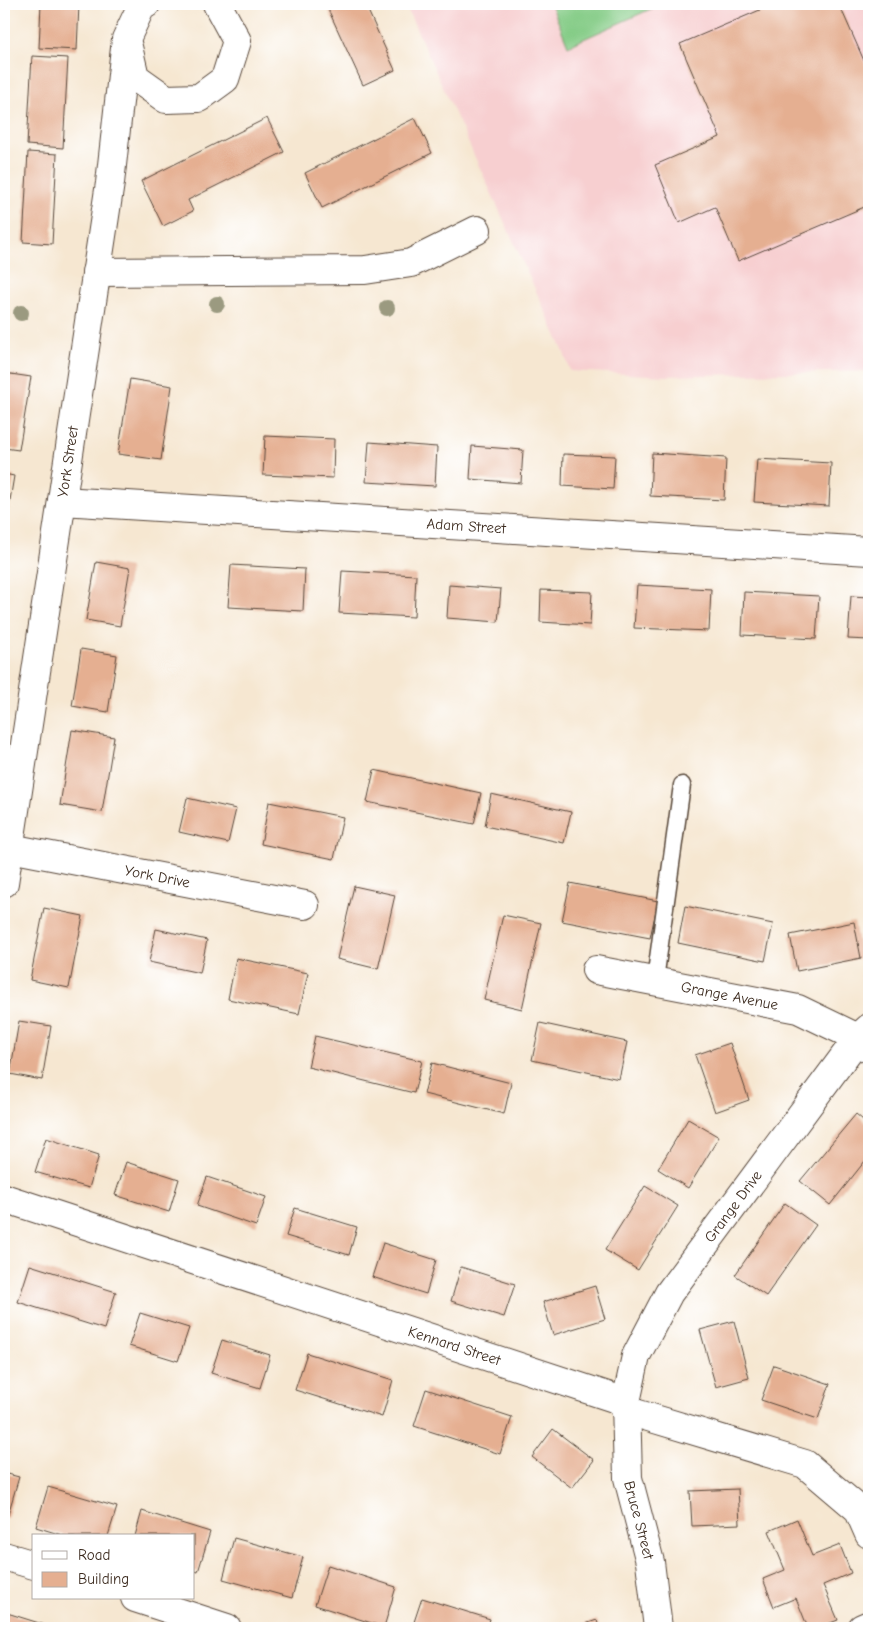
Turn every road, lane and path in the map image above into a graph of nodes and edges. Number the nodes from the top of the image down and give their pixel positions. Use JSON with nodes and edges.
{"nodes":[{"id":1,"x":146,"y":4,"type":"edge"},
{"id":2,"x":217,"y":4,"type":"edge"},
{"id":3,"x":126,"y":38,"type":"junction"},
{"id":4,"x":477,"y":230,"type":"dead end"},
{"id":5,"x":96,"y":272,"type":"junction"},
{"id":6,"x":62,"y":501,"type":"junction"},
{"id":7,"x":869,"y":551,"type":"edge"},
{"id":8,"x":682,"y":785,"type":"dead end"},
{"id":9,"x":10,"y":848,"type":"junction"},
{"id":10,"x":4,"y":884,"type":"edge"},
{"id":11,"x":305,"y":905,"type":"dead end"},
{"id":12,"x":596,"y":970,"type":"dead end"},
{"id":13,"x":655,"y":980,"type":"junction"},
{"id":14,"x":865,"y":1038,"type":"edge"},
{"id":15,"x":4,"y":1198,"type":"edge"},
{"id":16,"x":626,"y":1406,"type":"junction"},
{"id":17,"x":869,"y":1534,"type":"edge"},
{"id":18,"x":4,"y":1556,"type":"edge"},
{"id":19,"x":32,"y":1564,"type":"edge"},
{"id":20,"x":141,"y":1600,"type":"edge"},
{"id":21,"x":869,"y":1625,"type":"edge"},
{"id":22,"x":227,"y":1628,"type":"edge"},
{"id":23,"x":658,"y":1628,"type":"edge"},
{"id":24,"x":862,"y":1628,"type":"edge"}],
"edges":[{"from":1,"to":3,"type":"street","name":"York Street"},
{"from":2,"to":3,"type":"street"},
{"from":3,"to":5,"type":"street","name":"York Street"},
{"from":4,"to":5,"type":"street"},
{"from":5,"to":6,"type":"street","name":"York Street"},
{"from":6,"to":7,"type":"street","name":"Adam Street"},
{"from":6,"to":9,"type":"street","name":"York Street"},
{"from":8,"to":13,"type":"lane"},
{"from":9,"to":10,"type":"street","name":"York Street"},
{"from":9,"to":11,"type":"street","name":"York Drive"},
{"from":12,"to":13,"type":"street","name":"Grange Avenue"},
{"from":13,"to":14,"type":"street","name":"Grange Avenue"},
{"from":14,"to":16,"type":"street","name":"Grange Drive"},
{"from":15,"to":16,"type":"street","name":"Kennard Street"},
{"from":16,"to":17,"type":"street","name":"Kennard Street"},
{"from":16,"to":23,"type":"street","name":"Bruce Street"},
{"from":18,"to":19,"type":"street"},
{"from":20,"to":22,"type":"street"},
{"from":21,"to":24,"type":"street"}]}
